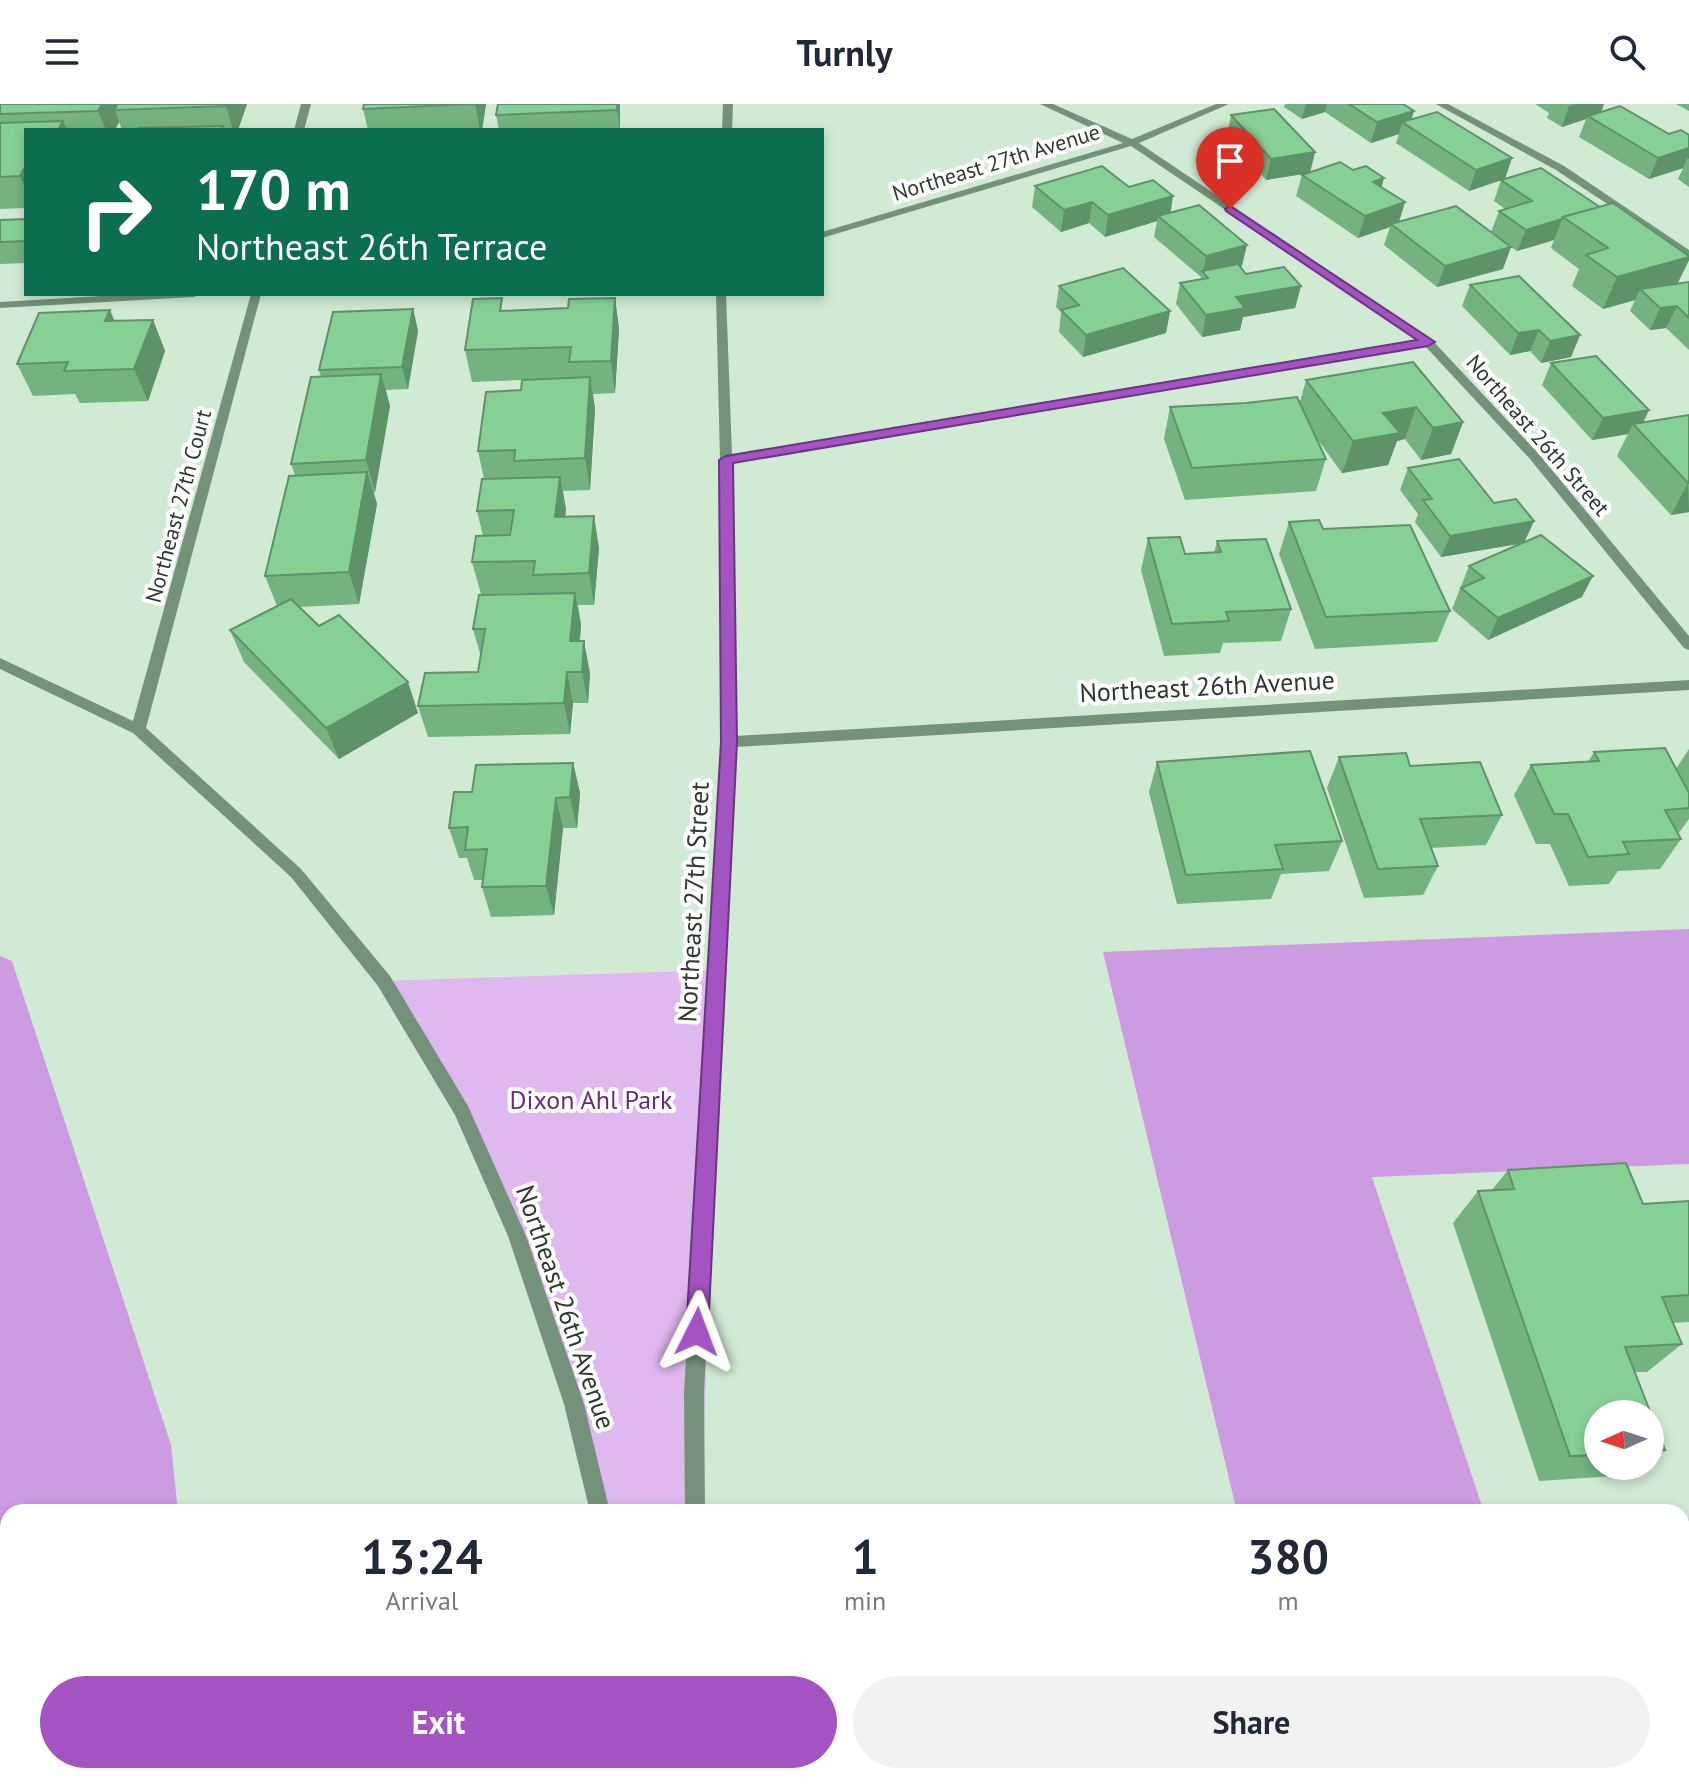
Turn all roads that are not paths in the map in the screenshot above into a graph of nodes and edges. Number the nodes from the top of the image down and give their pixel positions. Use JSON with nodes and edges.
{"nodes":[{"id":1,"x":306,"y":104,"type":"edge"},
{"id":2,"x":728,"y":104,"type":"edge"},
{"id":3,"x":1045,"y":104,"type":"edge"},
{"id":4,"x":1224,"y":104,"type":"edge"},
{"id":5,"x":1441,"y":104,"type":"edge"},
{"id":6,"x":300,"y":128,"type":"edge"},
{"id":7,"x":727,"y":128,"type":"edge"},
{"id":8,"x":1132,"y":143,"type":"junction"},
{"id":9,"x":824,"y":234,"type":"edge"},
{"id":10,"x":1689,"y":255,"type":"edge"},
{"id":11,"x":159,"y":296,"type":"edge"},
{"id":12,"x":255,"y":296,"type":"edge"},
{"id":13,"x":721,"y":296,"type":"edge"},
{"id":14,"x":0,"y":305,"type":"edge"},
{"id":15,"x":1428,"y":342,"type":"junction"},
{"id":16,"x":726,"y":460,"type":"junction"},
{"id":17,"x":1689,"y":645,"type":"edge"},
{"id":18,"x":0,"y":663,"type":"edge"},
{"id":19,"x":1689,"y":685,"type":"edge"},
{"id":20,"x":138,"y":729,"type":"junction"},
{"id":21,"x":729,"y":742,"type":"junction"},
{"id":22,"x":598,"y":1504,"type":"edge"},
{"id":23,"x":695,"y":1504,"type":"edge"}],
"edges":[{"from":1,"to":6,"type":"street"},
{"from":2,"to":7,"type":"street"},
{"from":3,"to":8,"type":"street","name":"Northeast 26th Street"},
{"from":4,"to":8,"type":"street","name":"Northeast 27th Avenue"},
{"from":5,"to":10,"type":"street"},
{"from":8,"to":9,"type":"street","name":"Northeast 27th Avenue"},
{"from":8,"to":15,"type":"street","name":"Northeast 26th Street"},
{"from":11,"to":14,"type":"street"},
{"from":12,"to":20,"type":"street","name":"Northeast 27th Court"},
{"from":13,"to":16,"type":"street","name":"Northeast 27th Street"},
{"from":15,"to":16,"type":"street"},
{"from":15,"to":17,"type":"street","name":"Northeast 26th Street"},
{"from":16,"to":21,"type":"street","name":"Northeast 27th Street"},
{"from":18,"to":20,"type":"street","name":"Northeast 26th Avenue"},
{"from":19,"to":21,"type":"street","name":"Northeast 26th Avenue"},
{"from":20,"to":22,"type":"street","name":"Northeast 26th Avenue"},
{"from":21,"to":23,"type":"street","name":"Northeast 27th Street"}]}
